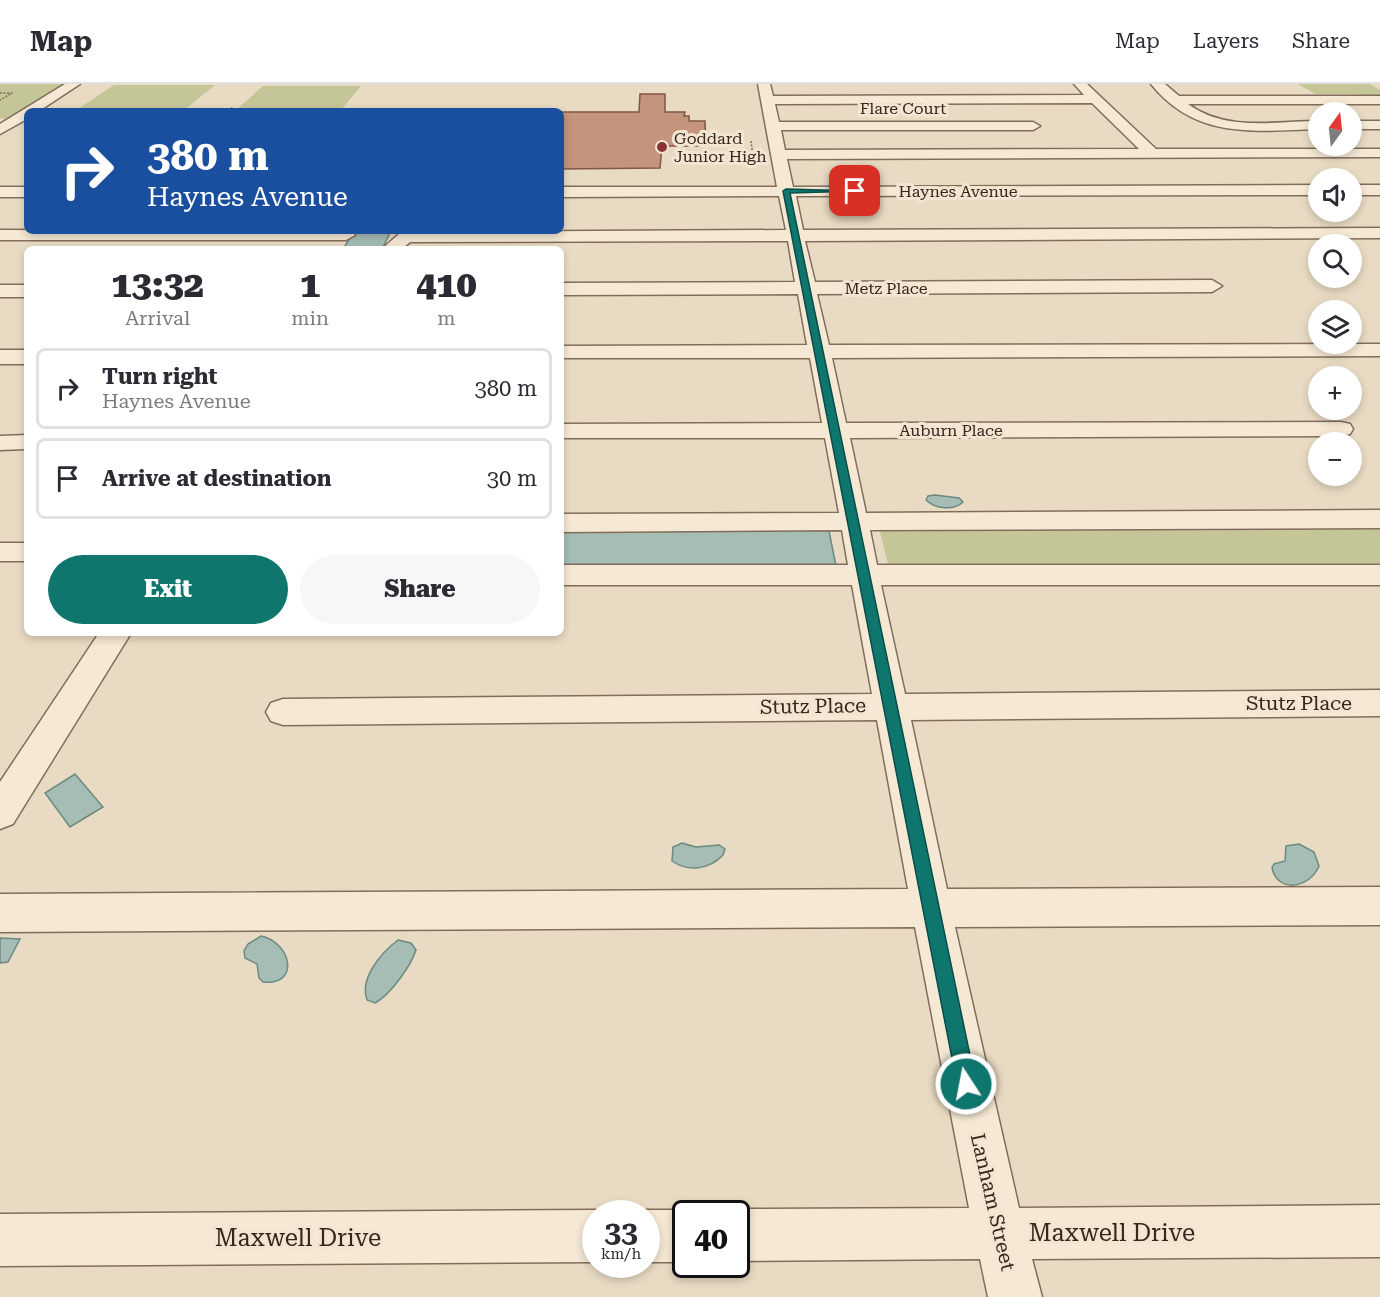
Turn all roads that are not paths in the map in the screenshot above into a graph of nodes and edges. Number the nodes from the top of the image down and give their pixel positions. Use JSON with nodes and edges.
{"nodes":[{"id":1,"x":74,"y":84,"type":"edge"},
{"id":2,"x":1080,"y":84,"type":"edge"},
{"id":3,"x":1157,"y":84,"type":"edge"},
{"id":4,"x":1095,"y":99,"type":"junction"},
{"id":5,"x":1177,"y":100,"type":"junction"},
{"id":6,"x":1314,"y":100,"type":"junction"},
{"id":7,"x":1380,"y":100,"type":"edge"},
{"id":8,"x":1318,"y":102,"type":"edge"},
{"id":9,"x":35,"y":108,"type":"edge"},
{"id":10,"x":24,"y":114,"type":"edge"},
{"id":11,"x":7,"y":122,"type":"edge"},
{"id":12,"x":1362,"y":124,"type":"edge"},
{"id":13,"x":1308,"y":125,"type":"edge"},
{"id":14,"x":1380,"y":125,"type":"edge"},
{"id":15,"x":1033,"y":126,"type":"dead end"},
{"id":16,"x":766,"y":128,"type":"edge"},
{"id":17,"x":0,"y":130,"type":"edge"},
{"id":18,"x":1151,"y":153,"type":"junction"},
{"id":19,"x":1380,"y":153,"type":"edge"},
{"id":20,"x":1308,"y":190,"type":"edge"},
{"id":21,"x":1362,"y":190,"type":"edge"},
{"id":22,"x":1380,"y":190,"type":"edge"},
{"id":23,"x":786,"y":191,"type":"junction"},
{"id":24,"x":0,"y":192,"type":"edge"},
{"id":25,"x":24,"y":192,"type":"edge"},
{"id":26,"x":564,"y":192,"type":"edge"},
{"id":27,"x":1380,"y":233,"type":"edge"},
{"id":28,"x":795,"y":234,"type":"junction"},
{"id":29,"x":0,"y":235,"type":"edge"},
{"id":30,"x":346,"y":235,"type":"dead end"},
{"id":31,"x":396,"y":246,"type":"edge"},
{"id":32,"x":1212,"y":286,"type":"dead end"},
{"id":33,"x":806,"y":288,"type":"junction"},
{"id":34,"x":564,"y":289,"type":"edge"},
{"id":35,"x":0,"y":291,"type":"edge"},
{"id":36,"x":24,"y":291,"type":"edge"},
{"id":37,"x":1380,"y":350,"type":"edge"},
{"id":38,"x":819,"y":351,"type":"junction"},
{"id":39,"x":564,"y":352,"type":"edge"},
{"id":40,"x":0,"y":357,"type":"edge"},
{"id":41,"x":24,"y":357,"type":"edge"},
{"id":42,"x":1341,"y":429,"type":"dead end"},
{"id":43,"x":564,"y":431,"type":"edge"},
{"id":44,"x":836,"y":431,"type":"junction"},
{"id":45,"x":24,"y":442,"type":"edge"},
{"id":46,"x":0,"y":443,"type":"edge"},
{"id":47,"x":1380,"y":519,"type":"edge"},
{"id":48,"x":854,"y":520,"type":"junction"},
{"id":49,"x":564,"y":523,"type":"edge"},
{"id":50,"x":0,"y":552,"type":"edge"},
{"id":51,"x":24,"y":552,"type":"edge"},
{"id":52,"x":1380,"y":574,"type":"edge"},
{"id":53,"x":564,"y":575,"type":"edge"},
{"id":54,"x":865,"y":576,"type":"junction"},
{"id":55,"x":113,"y":636,"type":"edge"},
{"id":56,"x":1380,"y":703,"type":"edge"},
{"id":57,"x":891,"y":706,"type":"junction"},
{"id":58,"x":283,"y":712,"type":"dead end"},
{"id":59,"x":0,"y":813,"type":"edge"},
{"id":60,"x":1380,"y":906,"type":"edge"},
{"id":61,"x":932,"y":909,"type":"junction"},
{"id":62,"x":0,"y":912,"type":"edge"},
{"id":63,"x":1380,"y":1231,"type":"edge"},
{"id":64,"x":1002,"y":1234,"type":"junction"},
{"id":65,"x":750,"y":1235,"type":"edge"},
{"id":66,"x":582,"y":1236,"type":"edge"},
{"id":67,"x":0,"y":1240,"type":"edge"},
{"id":68,"x":1015,"y":1297,"type":"edge"}],
"edges":[{"from":1,"to":9,"type":"street"},
{"from":2,"to":4,"type":"street"},
{"from":3,"to":5,"type":"street"},
{"from":4,"to":16,"type":"street"},
{"from":4,"to":18,"type":"street"},
{"from":5,"to":6,"type":"street"},
{"from":5,"to":13,"type":"street"},
{"from":6,"to":7,"type":"street"},
{"from":6,"to":8,"type":"street"},
{"from":10,"to":11,"type":"street"},
{"from":11,"to":17,"type":"street"},
{"from":12,"to":14,"type":"street"},
{"from":15,"to":16,"type":"street","name":"Flare Court"},
{"from":16,"to":18,"type":"street"},
{"from":16,"to":23,"type":"street","name":"Lanham Street"},
{"from":18,"to":19,"type":"street"},
{"from":20,"to":23,"type":"street","name":"Haynes Avenue"},
{"from":21,"to":22,"type":"street"},
{"from":23,"to":26,"type":"street","name":"Haynes Avenue"},
{"from":23,"to":28,"type":"street","name":"Lanham Street"},
{"from":24,"to":25,"type":"street"},
{"from":27,"to":28,"type":"street"},
{"from":28,"to":31,"type":"street"},
{"from":28,"to":33,"type":"street","name":"Lanham Street"},
{"from":29,"to":30,"type":"street"},
{"from":32,"to":33,"type":"street","name":"Metz Place"},
{"from":33,"to":34,"type":"street","name":"Metz Place"},
{"from":33,"to":38,"type":"street","name":"Lanham Street"},
{"from":35,"to":36,"type":"street"},
{"from":37,"to":38,"type":"street"},
{"from":38,"to":39,"type":"street"},
{"from":38,"to":44,"type":"street","name":"Lanham Street"},
{"from":40,"to":41,"type":"street"},
{"from":42,"to":44,"type":"street","name":"Auburn Place"},
{"from":43,"to":44,"type":"street","name":"Auburn Place"},
{"from":44,"to":48,"type":"street","name":"Lanham Street"},
{"from":45,"to":46,"type":"street"},
{"from":47,"to":48,"type":"street"},
{"from":48,"to":49,"type":"street"},
{"from":48,"to":54,"type":"street","name":"Lanham Street"},
{"from":50,"to":51,"type":"street"},
{"from":52,"to":54,"type":"street"},
{"from":53,"to":54,"type":"street"},
{"from":54,"to":57,"type":"street","name":"Lanham Street"},
{"from":55,"to":59,"type":"street"},
{"from":56,"to":57,"type":"street","name":"Stutz Place"},
{"from":57,"to":58,"type":"street","name":"Stutz Place"},
{"from":57,"to":61,"type":"street","name":"Lanham Street"},
{"from":60,"to":61,"type":"street"},
{"from":61,"to":62,"type":"street"},
{"from":61,"to":64,"type":"street","name":"Lanham Street"},
{"from":63,"to":64,"type":"street","name":"Maxwell Drive"},
{"from":64,"to":65,"type":"street","name":"Maxwell Drive"},
{"from":64,"to":68,"type":"street","name":"Lanham Street"},
{"from":66,"to":67,"type":"street","name":"Maxwell Drive"}]}
